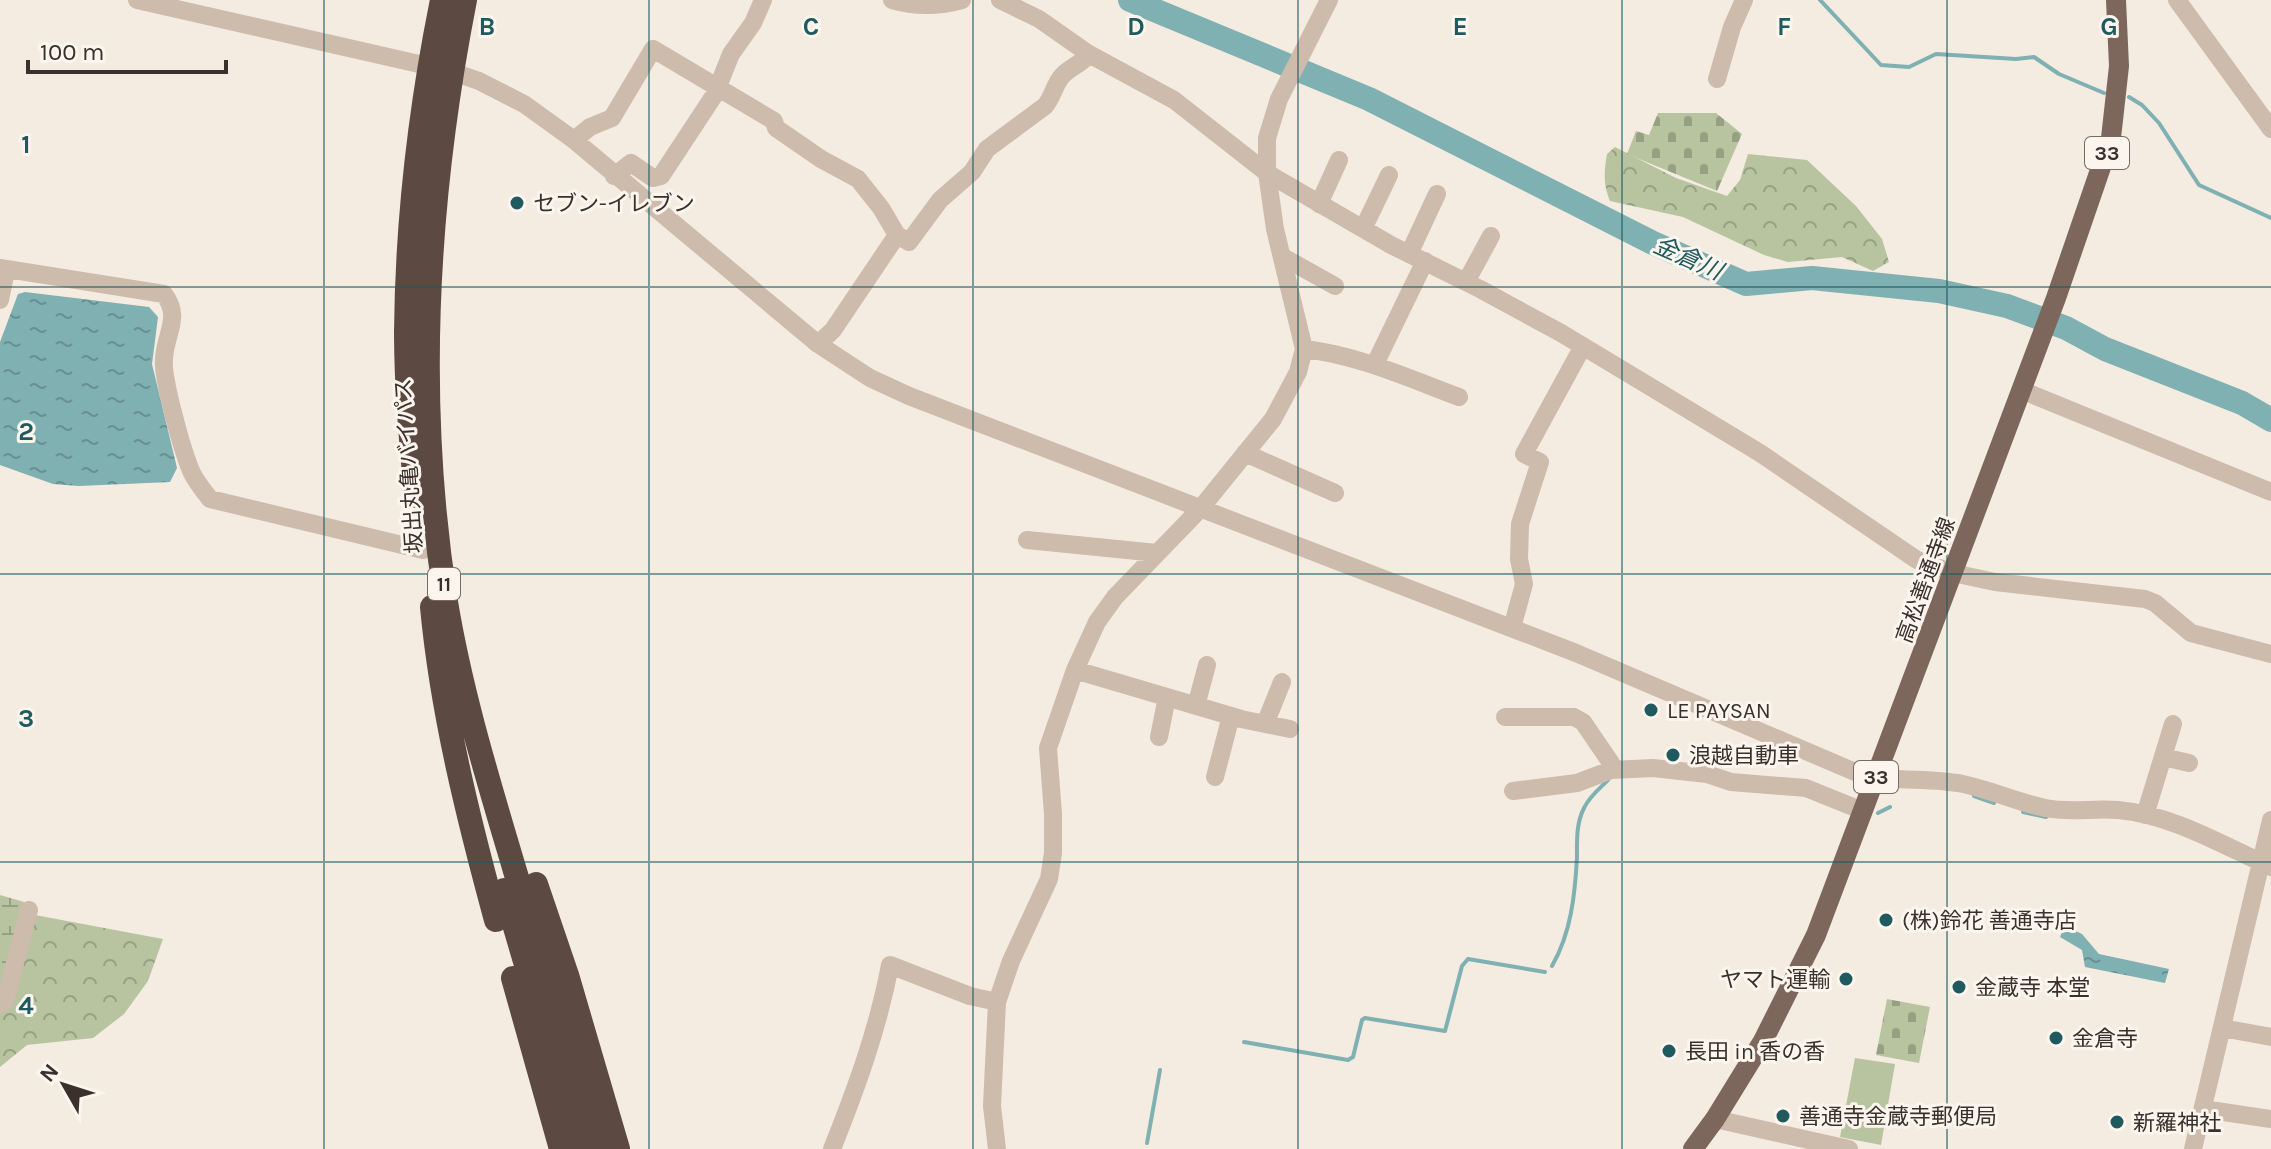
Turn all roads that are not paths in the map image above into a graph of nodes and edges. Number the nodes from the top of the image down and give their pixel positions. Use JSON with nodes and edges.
{"nodes":[{"id":1,"x":137,"y":0,"type":"edge"},
{"id":2,"x":763,"y":0,"type":"edge"},
{"id":3,"x":892,"y":0,"type":"edge"},
{"id":4,"x":962,"y":0,"type":"edge"},
{"id":5,"x":1000,"y":0,"type":"edge"},
{"id":6,"x":1329,"y":0,"type":"edge"},
{"id":7,"x":1744,"y":0,"type":"edge"},
{"id":8,"x":2116,"y":0,"type":"edge"},
{"id":9,"x":2177,"y":0,"type":"edge"},
{"id":10,"x":446,"y":1,"type":"edge"},
{"id":11,"x":1089,"y":54,"type":"junction"},
{"id":12,"x":440,"y":69,"type":"junction"},
{"id":13,"x":1717,"y":79,"type":"dead end"},
{"id":14,"x":717,"y":87,"type":"junction"},
{"id":15,"x":2271,"y":129,"type":"edge"},
{"id":16,"x":574,"y":140,"type":"junction"},
{"id":17,"x":1339,"y":160,"type":"dead end"},
{"id":18,"x":1267,"y":173,"type":"junction"},
{"id":19,"x":1389,"y":175,"type":"dead end"},
{"id":20,"x":614,"y":176,"type":"junction"},
{"id":21,"x":1437,"y":194,"type":"dead end"},
{"id":22,"x":1319,"y":204,"type":"junction"},
{"id":23,"x":1363,"y":229,"type":"junction"},
{"id":24,"x":897,"y":235,"type":"junction"},
{"id":25,"x":1491,"y":236,"type":"dead end"},
{"id":26,"x":1283,"y":257,"type":"junction"},
{"id":27,"x":1417,"y":258,"type":"junction"},
{"id":28,"x":3,"y":270,"type":"edge"},
{"id":29,"x":1466,"y":282,"type":"junction"},
{"id":30,"x":1335,"y":286,"type":"dead end"},
{"id":31,"x":0,"y":300,"type":"edge"},
{"id":32,"x":818,"y":344,"type":"junction"},
{"id":33,"x":1583,"y":346,"type":"junction"},
{"id":34,"x":1304,"y":349,"type":"junction"},
{"id":35,"x":1375,"y":364,"type":"junction"},
{"id":36,"x":2022,"y":389,"type":"junction"},
{"id":37,"x":1459,"y":397,"type":"dead end"},
{"id":38,"x":1245,"y":453,"type":"junction"},
{"id":39,"x":2271,"y":492,"type":"edge"},
{"id":40,"x":1335,"y":493,"type":"dead end"},
{"id":41,"x":1201,"y":508,"type":"junction"},
{"id":42,"x":1027,"y":540,"type":"dead end"},
{"id":43,"x":423,"y":550,"type":"junction"},
{"id":44,"x":1157,"y":553,"type":"junction"},
{"id":45,"x":1953,"y":573,"type":"junction"},
{"id":46,"x":432,"y":607,"type":"junction"},
{"id":47,"x":1512,"y":628,"type":"junction"},
{"id":48,"x":2271,"y":654,"type":"edge"},
{"id":49,"x":1207,"y":665,"type":"dead end"},
{"id":50,"x":1075,"y":670,"type":"junction"},
{"id":51,"x":462,"y":674,"type":"junction"},
{"id":52,"x":1282,"y":682,"type":"dead end"},
{"id":53,"x":1167,"y":697,"type":"junction"},
{"id":54,"x":1196,"y":706,"type":"junction"},
{"id":55,"x":1231,"y":716,"type":"junction"},
{"id":56,"x":1505,"y":717,"type":"dead end"},
{"id":57,"x":1265,"y":724,"type":"junction"},
{"id":58,"x":2173,"y":724,"type":"dead end"},
{"id":59,"x":1290,"y":729,"type":"dead end"},
{"id":60,"x":1159,"y":737,"type":"dead end"},
{"id":61,"x":2163,"y":757,"type":"junction"},
{"id":62,"x":2189,"y":763,"type":"dead end"},
{"id":63,"x":1611,"y":770,"type":"junction"},
{"id":64,"x":1215,"y":777,"type":"dead end"},
{"id":65,"x":1876,"y":779,"type":"junction"},
{"id":66,"x":1513,"y":791,"type":"dead end"},
{"id":67,"x":1863,"y":811,"type":"junction"},
{"id":68,"x":2145,"y":815,"type":"junction"},
{"id":69,"x":2271,"y":820,"type":"edge"},
{"id":70,"x":2266,"y":865,"type":"edge"},
{"id":71,"x":29,"y":910,"type":"dead end"},
{"id":72,"x":997,"y":1002,"type":"junction"},
{"id":73,"x":0,"y":1004,"type":"edge"},
{"id":74,"x":2222,"y":1028,"type":"junction"},
{"id":75,"x":2271,"y":1037,"type":"edge"},
{"id":76,"x":2203,"y":1109,"type":"junction"},
{"id":77,"x":1715,"y":1119,"type":"junction"},
{"id":78,"x":2271,"y":1119,"type":"edge"},
{"id":79,"x":561,"y":1149,"type":"edge"},
{"id":80,"x":580,"y":1149,"type":"edge"},
{"id":81,"x":600,"y":1149,"type":"edge"},
{"id":82,"x":618,"y":1149,"type":"edge"},
{"id":83,"x":832,"y":1149,"type":"edge"},
{"id":84,"x":997,"y":1149,"type":"edge"},
{"id":85,"x":1693,"y":1149,"type":"edge"},
{"id":86,"x":1849,"y":1149,"type":"edge"},
{"id":87,"x":2193,"y":1149,"type":"edge"}],
"edges":[{"from":1,"to":12,"type":"street"},
{"from":2,"to":14,"type":"street"},
{"from":3,"to":4,"type":"street"},
{"from":5,"to":11,"type":"street"},
{"from":6,"to":18,"type":"street"},
{"from":7,"to":13,"type":"street"},
{"from":8,"to":36,"type":"main road","name":"高松善通寺線","number":"33"},
{"from":9,"to":15,"type":"street"},
{"from":10,"to":12,"type":"highway","name":"坂出丸亀バイパス","number":"11"},
{"from":11,"to":18,"type":"street"},
{"from":11,"to":24,"type":"street"},
{"from":12,"to":16,"type":"street"},
{"from":12,"to":43,"type":"highway","name":"坂出丸亀バイパス","number":"11"},
{"from":12,"to":51,"type":"highway","name":"坂出丸亀バイパス","number":"11"},
{"from":14,"to":16,"type":"street"},
{"from":14,"to":20,"type":"street"},
{"from":14,"to":24,"type":"street"},
{"from":16,"to":20,"type":"street"},
{"from":17,"to":22,"type":"street"},
{"from":18,"to":22,"type":"street"},
{"from":18,"to":26,"type":"street"},
{"from":19,"to":23,"type":"street"},
{"from":20,"to":32,"type":"street"},
{"from":21,"to":27,"type":"street"},
{"from":22,"to":23,"type":"street"},
{"from":23,"to":27,"type":"street"},
{"from":24,"to":32,"type":"street"},
{"from":25,"to":29,"type":"street"},
{"from":26,"to":30,"type":"street"},
{"from":26,"to":34,"type":"street"},
{"from":27,"to":29,"type":"street"},
{"from":27,"to":35,"type":"street"},
{"from":28,"to":31,"type":"street"},
{"from":28,"to":43,"type":"street"},
{"from":29,"to":33,"type":"street"},
{"from":32,"to":41,"type":"street"},
{"from":33,"to":45,"type":"street"},
{"from":33,"to":47,"type":"street"},
{"from":34,"to":35,"type":"street"},
{"from":34,"to":38,"type":"street"},
{"from":35,"to":37,"type":"street"},
{"from":36,"to":39,"type":"street"},
{"from":36,"to":45,"type":"main road","name":"高松善通寺線","number":"33"},
{"from":38,"to":40,"type":"street"},
{"from":38,"to":41,"type":"street"},
{"from":41,"to":44,"type":"street"},
{"from":41,"to":47,"type":"street"},
{"from":42,"to":44,"type":"street"},
{"from":43,"to":46,"type":"highway","name":"坂出丸亀バイパス","number":"11"},
{"from":44,"to":50,"type":"street"},
{"from":45,"to":48,"type":"street"},
{"from":45,"to":65,"type":"main road","name":"高松善通寺線","number":"33"},
{"from":46,"to":79,"type":"highway"},
{"from":46,"to":80,"type":"highway","name":"坂出丸亀バイパス","number":"11"},
{"from":47,"to":65,"type":"street"},
{"from":49,"to":54,"type":"street"},
{"from":50,"to":53,"type":"street"},
{"from":50,"to":72,"type":"street"},
{"from":51,"to":81,"type":"highway","name":"坂出丸亀バイパス","number":"11"},
{"from":51,"to":82,"type":"highway"},
{"from":52,"to":57,"type":"street"},
{"from":53,"to":54,"type":"street"},
{"from":53,"to":60,"type":"street"},
{"from":54,"to":55,"type":"street"},
{"from":55,"to":57,"type":"street"},
{"from":55,"to":64,"type":"street"},
{"from":56,"to":63,"type":"street"},
{"from":57,"to":59,"type":"street"},
{"from":58,"to":61,"type":"street"},
{"from":61,"to":62,"type":"street"},
{"from":61,"to":68,"type":"street"},
{"from":63,"to":66,"type":"street"},
{"from":63,"to":67,"type":"street"},
{"from":65,"to":67,"type":"main road","name":"高松善通寺線","number":"33"},
{"from":65,"to":68,"type":"street"},
{"from":67,"to":77,"type":"main road","name":"高松善通寺線","number":"33"},
{"from":68,"to":70,"type":"street"},
{"from":69,"to":70,"type":"street"},
{"from":70,"to":74,"type":"street"},
{"from":71,"to":73,"type":"street"},
{"from":72,"to":83,"type":"street"},
{"from":72,"to":84,"type":"street"},
{"from":74,"to":75,"type":"street"},
{"from":74,"to":76,"type":"street"},
{"from":76,"to":78,"type":"street"},
{"from":76,"to":87,"type":"street"},
{"from":77,"to":85,"type":"main road","name":"高松善通寺線","number":"33"},
{"from":77,"to":86,"type":"street"}]}
